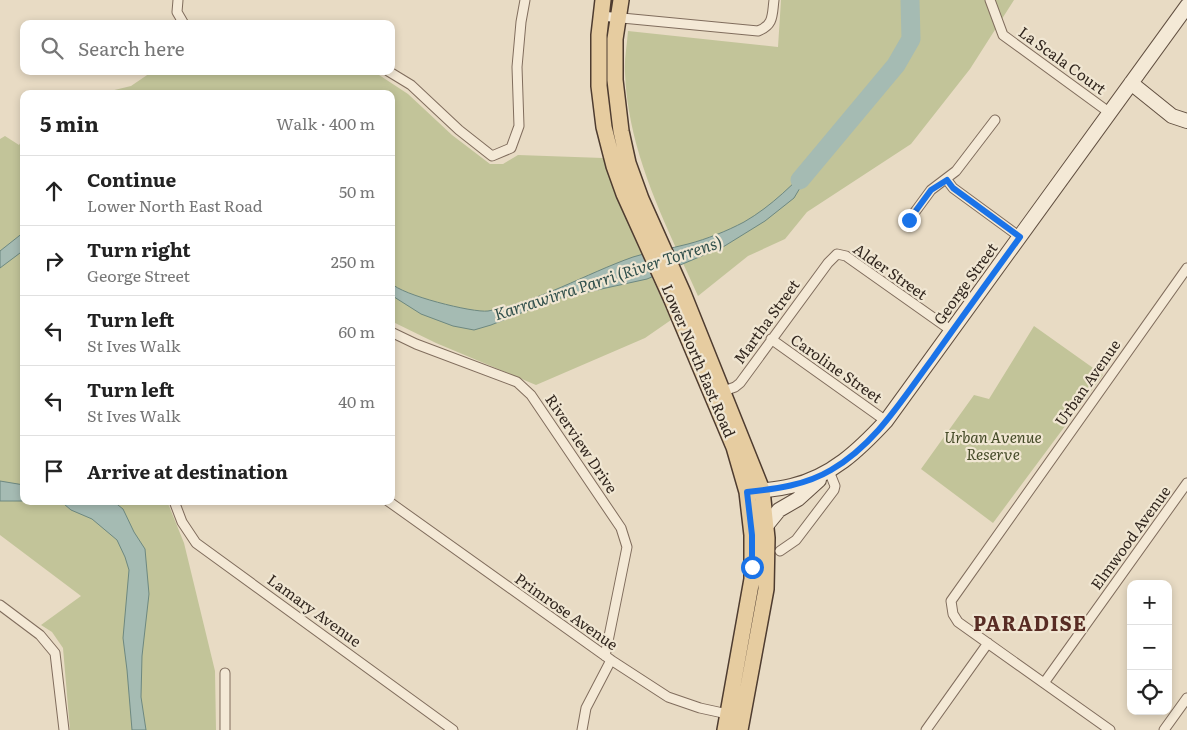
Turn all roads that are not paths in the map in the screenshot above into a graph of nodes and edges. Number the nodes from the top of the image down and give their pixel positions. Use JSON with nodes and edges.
{"nodes":[{"id":1,"x":178,"y":0,"type":"edge"},
{"id":2,"x":525,"y":0,"type":"edge"},
{"id":3,"x":603,"y":0,"type":"edge"},
{"id":4,"x":620,"y":0,"type":"edge"},
{"id":5,"x":774,"y":0,"type":"edge"},
{"id":6,"x":990,"y":0,"type":"edge"},
{"id":7,"x":1187,"y":6,"type":"edge"},
{"id":8,"x":601,"y":16,"type":"junction"},
{"id":9,"x":618,"y":19,"type":"junction"},
{"id":10,"x":182,"y":20,"type":"edge"},
{"id":11,"x":395,"y":75,"type":"edge"},
{"id":12,"x":1131,"y":83,"type":"junction"},
{"id":13,"x":1110,"y":113,"type":"junction"},
{"id":14,"x":995,"y":120,"type":"dead end"},
{"id":15,"x":1187,"y":121,"type":"edge"},
{"id":16,"x":947,"y":180,"type":"junction"},
{"id":17,"x":643,"y":219,"type":"junction"},
{"id":18,"x":909,"y":220,"type":"dead end"},
{"id":19,"x":1020,"y":237,"type":"junction"},
{"id":20,"x":837,"y":254,"type":"joint"},
{"id":21,"x":1187,"y":268,"type":"edge"},
{"id":22,"x":952,"y":331,"type":"junction"},
{"id":23,"x":395,"y":334,"type":"edge"},
{"id":24,"x":770,"y":339,"type":"junction"},
{"id":25,"x":718,"y":394,"type":"junction"},
{"id":26,"x":886,"y":421,"type":"junction"},
{"id":27,"x":830,"y":471,"type":"junction"},
{"id":28,"x":1187,"y":483,"type":"edge"},
{"id":29,"x":755,"y":492,"type":"junction"},
{"id":30,"x":176,"y":505,"type":"edge"},
{"id":31,"x":394,"y":505,"type":"edge"},
{"id":32,"x":766,"y":526,"type":"junction"},
{"id":33,"x":780,"y":551,"type":"dead end"},
{"id":34,"x":0,"y":604,"type":"edge"},
{"id":35,"x":988,"y":643,"type":"junction"},
{"id":36,"x":608,"y":658,"type":"junction"},
{"id":37,"x":225,"y":672,"type":"dead end"},
{"id":38,"x":1044,"y":683,"type":"junction"},
{"id":39,"x":1187,"y":698,"type":"edge"},
{"id":40,"x":734,"y":725,"type":"edge"},
{"id":41,"x":64,"y":730,"type":"edge"},
{"id":42,"x":224,"y":730,"type":"edge"},
{"id":43,"x":453,"y":730,"type":"edge"},
{"id":44,"x":582,"y":730,"type":"edge"},
{"id":45,"x":926,"y":730,"type":"edge"},
{"id":46,"x":1110,"y":730,"type":"edge"},
{"id":47,"x":1164,"y":730,"type":"edge"}],
"edges":[{"from":1,"to":10,"type":"street"},
{"from":2,"to":11,"type":"street"},
{"from":3,"to":8,"type":"main road","name":"Lower North East Road"},
{"from":4,"to":9,"type":"main road","name":"Lower North East Road"},
{"from":5,"to":9,"type":"street"},
{"from":6,"to":13,"type":"street","name":"La Scala Court"},
{"from":7,"to":12,"type":"street","name":"George Street"},
{"from":8,"to":9,"type":"street"},
{"from":8,"to":17,"type":"main road","name":"Lower North East Road"},
{"from":9,"to":17,"type":"main road","name":"Lower North East Road"},
{"from":12,"to":13,"type":"street","name":"George Street"},
{"from":12,"to":15,"type":"street"},
{"from":13,"to":19,"type":"street","name":"George Street"},
{"from":14,"to":16,"type":"street"},
{"from":16,"to":18,"type":"street"},
{"from":16,"to":19,"type":"street"},
{"from":17,"to":25,"type":"main road","name":"Lower North East Road"},
{"from":19,"to":22,"type":"street","name":"George Street"},
{"from":20,"to":22,"type":"street","name":"Alder Street"},
{"from":20,"to":24,"type":"street","name":"Martha Street"},
{"from":21,"to":35,"type":"street","name":"Urban Avenue"},
{"from":22,"to":26,"type":"street","name":"George Street"},
{"from":23,"to":36,"type":"street","name":"Riverview Drive"},
{"from":24,"to":25,"type":"street","name":"Martha Street"},
{"from":24,"to":26,"type":"street","name":"Caroline Street"},
{"from":25,"to":29,"type":"main road","name":"Lower North East Road"},
{"from":26,"to":27,"type":"street","name":"George Street"},
{"from":27,"to":29,"type":"street","name":"George Street"},
{"from":27,"to":32,"type":"street","name":"George Street"},
{"from":27,"to":33,"type":"street"},
{"from":28,"to":38,"type":"street","name":"Elmwood Avenue"},
{"from":29,"to":32,"type":"main road","name":"Lower North East Road"},
{"from":29,"to":40,"type":"main road","name":"Lower North East Road"},
{"from":30,"to":43,"type":"street","name":"Lamary Avenue"},
{"from":31,"to":36,"type":"street","name":"Primrose Avenue"},
{"from":32,"to":40,"type":"main road","name":"Lower North East Road"},
{"from":34,"to":41,"type":"street"},
{"from":35,"to":38,"type":"street"},
{"from":35,"to":45,"type":"street"},
{"from":36,"to":40,"type":"street","name":"Primrose Avenue"},
{"from":36,"to":44,"type":"street","name":"Riverview Drive"},
{"from":37,"to":42,"type":"street"},
{"from":38,"to":46,"type":"street"},
{"from":39,"to":47,"type":"street"}]}
